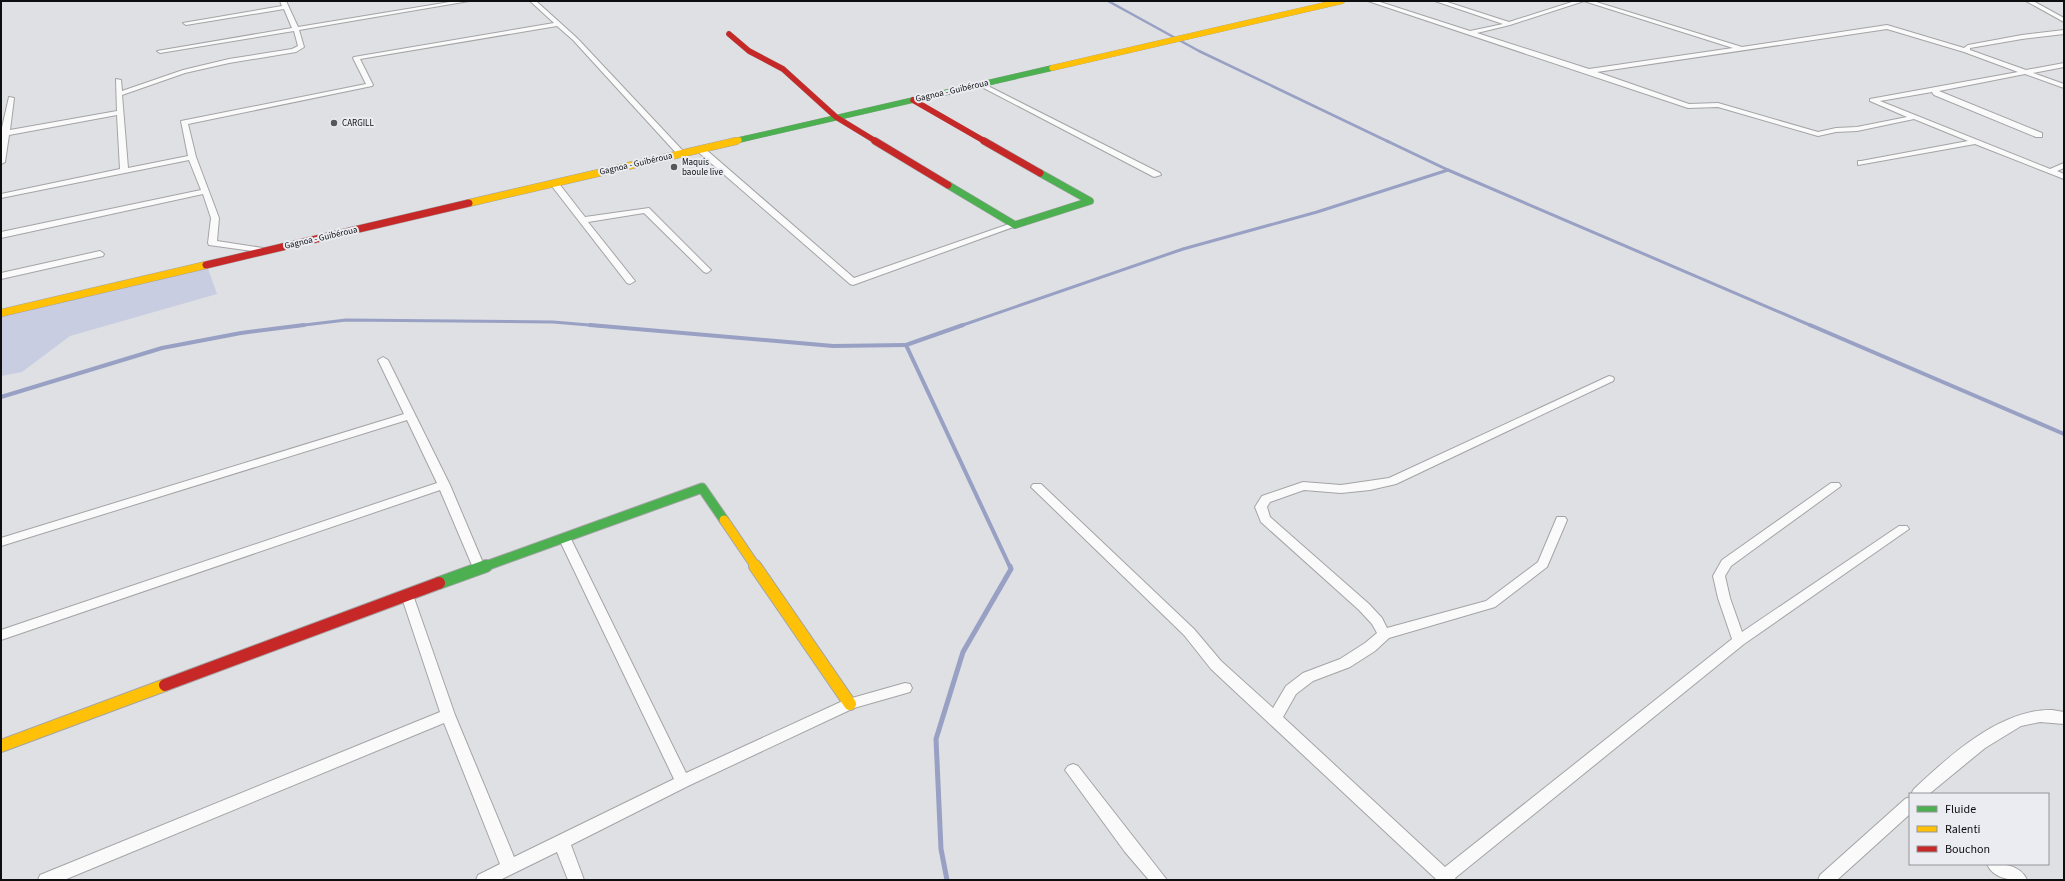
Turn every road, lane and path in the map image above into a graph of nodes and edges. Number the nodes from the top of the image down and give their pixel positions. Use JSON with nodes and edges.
{"nodes":[{"id":1,"x":466,"y":1,"type":"edge"},
{"id":2,"x":533,"y":1,"type":"edge"},
{"id":3,"x":1342,"y":1,"type":"edge"},
{"id":4,"x":1371,"y":1,"type":"edge"},
{"id":5,"x":1438,"y":1,"type":"edge"},
{"id":6,"x":1581,"y":1,"type":"edge"},
{"id":7,"x":1587,"y":1,"type":"edge"},
{"id":8,"x":2029,"y":1,"type":"edge"},
{"id":9,"x":284,"y":4,"type":"edge"},
{"id":10,"x":2064,"y":20,"type":"edge"},
{"id":11,"x":186,"y":22,"type":"dead end"},
{"id":12,"x":559,"y":24,"type":"junction"},
{"id":13,"x":1508,"y":24,"type":"junction"},
{"id":14,"x":296,"y":29,"type":"junction"},
{"id":15,"x":2064,"y":32,"type":"edge"},
{"id":16,"x":1469,"y":33,"type":"junction"},
{"id":17,"x":729,"y":34,"type":"dead end"},
{"id":18,"x":1742,"y":48,"type":"junction"},
{"id":19,"x":160,"y":51,"type":"dead end"},
{"id":20,"x":1966,"y":52,"type":"junction"},
{"id":21,"x":2064,"y":65,"type":"edge"},
{"id":22,"x":1588,"y":71,"type":"junction"},
{"id":23,"x":2025,"y":72,"type":"junction"},
{"id":24,"x":118,"y":80,"type":"dead end"},
{"id":25,"x":980,"y":84,"type":"junction"},
{"id":26,"x":2064,"y":86,"type":"edge"},
{"id":27,"x":1935,"y":90,"type":"junction"},
{"id":28,"x":120,"y":94,"type":"junction"},
{"id":29,"x":11,"y":98,"type":"dead end"},
{"id":30,"x":912,"y":100,"type":"junction"},
{"id":31,"x":120,"y":112,"type":"junction"},
{"id":32,"x":836,"y":117,"type":"junction"},
{"id":33,"x":1915,"y":117,"type":"junction"},
{"id":34,"x":4,"y":133,"type":"edge"},
{"id":35,"x":2039,"y":135,"type":"dead end"},
{"id":36,"x":1974,"y":142,"type":"junction"},
{"id":37,"x":700,"y":149,"type":"junction"},
{"id":38,"x":681,"y":153,"type":"junction"},
{"id":39,"x":192,"y":157,"type":"junction"},
{"id":40,"x":1,"y":162,"type":"edge"},
{"id":41,"x":1861,"y":164,"type":"dead end"},
{"id":42,"x":2064,"y":165,"type":"edge"},
{"id":43,"x":124,"y":171,"type":"junction"},
{"id":44,"x":2049,"y":172,"type":"junction"},
{"id":45,"x":1157,"y":175,"type":"dead end"},
{"id":46,"x":2064,"y":177,"type":"edge"},
{"id":47,"x":554,"y":183,"type":"junction"},
{"id":48,"x":206,"y":191,"type":"junction"},
{"id":49,"x":1,"y":196,"type":"edge"},
{"id":50,"x":582,"y":220,"type":"junction"},
{"id":51,"x":1015,"y":226,"type":"junction"},
{"id":52,"x":1,"y":235,"type":"edge"},
{"id":53,"x":263,"y":251,"type":"junction"},
{"id":54,"x":100,"y":254,"type":"dead end"},
{"id":55,"x":706,"y":270,"type":"dead end"},
{"id":56,"x":1,"y":276,"type":"edge"},
{"id":57,"x":630,"y":281,"type":"dead end"},
{"id":58,"x":1,"y":313,"type":"edge"},
{"id":59,"x":383,"y":360,"type":"dead end"},
{"id":60,"x":1609,"y":379,"type":"dead end"},
{"id":61,"x":408,"y":416,"type":"junction"},
{"id":62,"x":444,"y":485,"type":"junction"},
{"id":63,"x":1835,"y":486,"type":"dead end"},
{"id":64,"x":1037,"y":487,"type":"dead end"},
{"id":65,"x":1561,"y":520,"type":"dead end"},
{"id":66,"x":1903,"y":528,"type":"dead end"},
{"id":67,"x":566,"y":539,"type":"junction"},
{"id":68,"x":1,"y":542,"type":"edge"},
{"id":69,"x":480,"y":570,"type":"junction"},
{"id":70,"x":406,"y":595,"type":"junction"},
{"id":71,"x":1384,"y":634,"type":"junction"},
{"id":72,"x":1,"y":635,"type":"edge"},
{"id":73,"x":1739,"y":641,"type":"junction"},
{"id":74,"x":905,"y":688,"type":"dead end"},
{"id":75,"x":850,"y":704,"type":"junction"},
{"id":76,"x":448,"y":715,"type":"junction"},
{"id":77,"x":1275,"y":718,"type":"junction"},
{"id":78,"x":2064,"y":718,"type":"edge"},
{"id":79,"x":1,"y":746,"type":"edge"},
{"id":80,"x":1073,"y":770,"type":"dead end"},
{"id":81,"x":683,"y":782,"type":"junction"},
{"id":82,"x":1921,"y":793,"type":"edge"},
{"id":83,"x":1909,"y":806,"type":"edge"},
{"id":84,"x":562,"y":843,"type":"junction"},
{"id":85,"x":1996,"y":865,"type":"edge"},
{"id":86,"x":510,"y":868,"type":"junction"},
{"id":87,"x":1447,"y":878,"type":"edge"},
{"id":88,"x":46,"y":880,"type":"edge"},
{"id":89,"x":484,"y":880,"type":"edge"},
{"id":90,"x":576,"y":880,"type":"edge"},
{"id":91,"x":1159,"y":880,"type":"edge"},
{"id":92,"x":1826,"y":880,"type":"edge"},
{"id":93,"x":2019,"y":880,"type":"edge"}],
"edges":[{"from":1,"to":14,"type":"street"},
{"from":2,"to":12,"type":"street"},
{"from":3,"to":25,"type":"street","name":"Gagnoa - Guibéroua"},
{"from":4,"to":16,"type":"street"},
{"from":5,"to":13,"type":"street"},
{"from":6,"to":13,"type":"street"},
{"from":7,"to":18,"type":"street"},
{"from":8,"to":10,"type":"street"},
{"from":9,"to":11,"type":"street"},
{"from":9,"to":14,"type":"street"},
{"from":12,"to":38,"type":"street"},
{"from":12,"to":39,"type":"street"},
{"from":13,"to":16,"type":"street"},
{"from":14,"to":19,"type":"street"},
{"from":14,"to":28,"type":"street"},
{"from":15,"to":20,"type":"street"},
{"from":16,"to":22,"type":"street"},
{"from":17,"to":32,"type":"street"},
{"from":18,"to":20,"type":"street"},
{"from":18,"to":22,"type":"street"},
{"from":20,"to":23,"type":"street"},
{"from":21,"to":23,"type":"street"},
{"from":22,"to":33,"type":"street"},
{"from":23,"to":26,"type":"street"},
{"from":23,"to":27,"type":"street"},
{"from":24,"to":28,"type":"street"},
{"from":25,"to":30,"type":"street","name":"Gagnoa - Guibéroua"},
{"from":25,"to":45,"type":"street"},
{"from":27,"to":33,"type":"street"},
{"from":27,"to":35,"type":"street"},
{"from":28,"to":31,"type":"street"},
{"from":29,"to":34,"type":"street"},
{"from":30,"to":32,"type":"street","name":"Gagnoa - Guibéroua"},
{"from":30,"to":51,"type":"street"},
{"from":31,"to":34,"type":"street"},
{"from":31,"to":43,"type":"street"},
{"from":32,"to":37,"type":"street","name":"Gagnoa - Guibéroua"},
{"from":32,"to":51,"type":"street"},
{"from":33,"to":36,"type":"street"},
{"from":34,"to":40,"type":"street"},
{"from":36,"to":41,"type":"street"},
{"from":36,"to":44,"type":"street"},
{"from":37,"to":38,"type":"street","name":"Gagnoa - Guibéroua"},
{"from":37,"to":51,"type":"street"},
{"from":38,"to":47,"type":"street","name":"Gagnoa - Guibéroua"},
{"from":39,"to":43,"type":"street"},
{"from":39,"to":48,"type":"street"},
{"from":42,"to":44,"type":"street"},
{"from":43,"to":49,"type":"street"},
{"from":44,"to":46,"type":"street"},
{"from":47,"to":50,"type":"street"},
{"from":47,"to":53,"type":"street","name":"Gagnoa - Guibéroua"},
{"from":48,"to":52,"type":"street"},
{"from":48,"to":53,"type":"street"},
{"from":50,"to":55,"type":"street"},
{"from":50,"to":57,"type":"street"},
{"from":53,"to":58,"type":"street","name":"Gagnoa - Guibéroua"},
{"from":54,"to":56,"type":"street"},
{"from":59,"to":61,"type":"street"},
{"from":60,"to":71,"type":"street"},
{"from":61,"to":62,"type":"street"},
{"from":61,"to":68,"type":"street"},
{"from":62,"to":69,"type":"street"},
{"from":62,"to":72,"type":"street"},
{"from":63,"to":73,"type":"street"},
{"from":64,"to":77,"type":"street"},
{"from":65,"to":71,"type":"street"},
{"from":66,"to":73,"type":"street"},
{"from":67,"to":69,"type":"street"},
{"from":67,"to":75,"type":"street"},
{"from":67,"to":81,"type":"street"},
{"from":69,"to":70,"type":"street"},
{"from":70,"to":76,"type":"street"},
{"from":70,"to":79,"type":"street"},
{"from":71,"to":77,"type":"street"},
{"from":73,"to":87,"type":"street"},
{"from":74,"to":75,"type":"street"},
{"from":75,"to":81,"type":"street"},
{"from":76,"to":86,"type":"street"},
{"from":76,"to":88,"type":"street"},
{"from":77,"to":87,"type":"street"},
{"from":78,"to":82,"type":"street"},
{"from":80,"to":91,"type":"street"},
{"from":81,"to":84,"type":"street"},
{"from":83,"to":92,"type":"street"},
{"from":84,"to":86,"type":"street"},
{"from":84,"to":90,"type":"street"},
{"from":85,"to":93,"type":"street"},
{"from":86,"to":89,"type":"street"}]}
